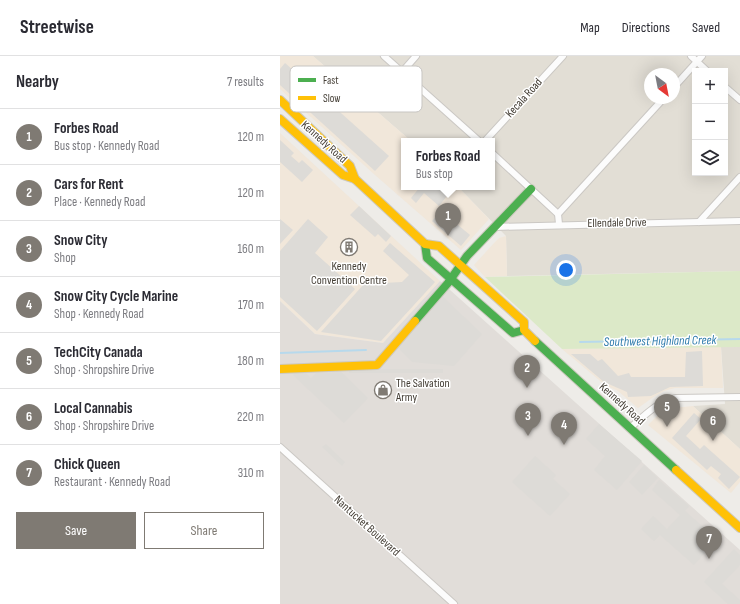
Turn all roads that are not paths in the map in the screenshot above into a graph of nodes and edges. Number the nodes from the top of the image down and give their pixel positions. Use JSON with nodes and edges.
{"nodes":[{"id":1,"x":384,"y":56,"type":"edge"},
{"id":2,"x":416,"y":56,"type":"edge"},
{"id":3,"x":563,"y":56,"type":"edge"},
{"id":4,"x":691,"y":56,"type":"edge"},
{"id":5,"x":702,"y":56,"type":"edge"},
{"id":6,"x":697,"y":62,"type":"junction"},
{"id":7,"x":395,"y":66,"type":"edge"},
{"id":8,"x":407,"y":66,"type":"edge"},
{"id":9,"x":704,"y":68,"type":"edge"},
{"id":10,"x":680,"y":80,"type":"edge"},
{"id":11,"x":422,"y":90,"type":"edge"},
{"id":12,"x":728,"y":90,"type":"edge"},
{"id":13,"x":280,"y":100,"type":"edge"},
{"id":14,"x":740,"y":100,"type":"edge"},
{"id":15,"x":659,"y":104,"type":"edge"},
{"id":16,"x":290,"y":109,"type":"edge"},
{"id":17,"x":293,"y":112,"type":"edge"},
{"id":18,"x":280,"y":119,"type":"edge"},
{"id":19,"x":475,"y":138,"type":"edge"},
{"id":20,"x":488,"y":138,"type":"edge"},
{"id":21,"x":495,"y":156,"type":"edge"},
{"id":22,"x":740,"y":177,"type":"edge"},
{"id":23,"x":355,"y":179,"type":"junction"},
{"id":24,"x":531,"y":189,"type":"junction"},
{"id":25,"x":558,"y":214,"type":"junction"},
{"id":26,"x":740,"y":221,"type":"edge"},
{"id":27,"x":699,"y":222,"type":"junction"},
{"id":28,"x":559,"y":224,"type":"junction"},
{"id":29,"x":494,"y":227,"type":"junction"},
{"id":30,"x":425,"y":244,"type":"junction"},
{"id":31,"x":460,"y":264,"type":"junction"},
{"id":32,"x":451,"y":279,"type":"junction"},
{"id":33,"x":524,"y":330,"type":"junction"},
{"id":34,"x":280,"y":369,"type":"edge"},
{"id":35,"x":740,"y":397,"type":"edge"},
{"id":36,"x":630,"y":428,"type":"junction"},
{"id":37,"x":280,"y":447,"type":"edge"},
{"id":38,"x":740,"y":528,"type":"edge"},
{"id":39,"x":454,"y":604,"type":"edge"}],
"edges":[{"from":1,"to":7,"type":"street"},
{"from":2,"to":8,"type":"street"},
{"from":3,"to":20,"type":"street","name":"Kecala Road"},
{"from":4,"to":6,"type":"street"},
{"from":5,"to":6,"type":"street"},
{"from":6,"to":9,"type":"street"},
{"from":6,"to":10,"type":"street"},
{"from":11,"to":19,"type":"street"},
{"from":12,"to":14,"type":"street"},
{"from":13,"to":16,"type":"main road","name":"Kennedy Road"},
{"from":15,"to":25,"type":"street"},
{"from":17,"to":23,"type":"main road","name":"Kennedy Road"},
{"from":18,"to":23,"type":"main road","name":"Kennedy Road"},
{"from":21,"to":24,"type":"street"},
{"from":22,"to":27,"type":"street"},
{"from":23,"to":30,"type":"main road","name":"Kennedy Road"},
{"from":24,"to":25,"type":"street"},
{"from":24,"to":29,"type":"main road"},
{"from":25,"to":28,"type":"street"},
{"from":26,"to":27,"type":"street","name":"Ellendale Drive"},
{"from":27,"to":28,"type":"street","name":"Ellendale Drive"},
{"from":28,"to":29,"type":"street","name":"Ellendale Drive"},
{"from":29,"to":31,"type":"main road"},
{"from":30,"to":31,"type":"main road","name":"Kennedy Road"},
{"from":30,"to":32,"type":"main road","name":"Kennedy Road"},
{"from":31,"to":32,"type":"main road"},
{"from":31,"to":33,"type":"main road","name":"Kennedy Road"},
{"from":32,"to":33,"type":"main road","name":"Kennedy Road"},
{"from":32,"to":34,"type":"main road"},
{"from":33,"to":36,"type":"main road","name":"Kennedy Road"},
{"from":35,"to":36,"type":"street"},
{"from":36,"to":38,"type":"main road","name":"Kennedy Road"},
{"from":37,"to":39,"type":"street","name":"Nantucket Boulevard"}]}
